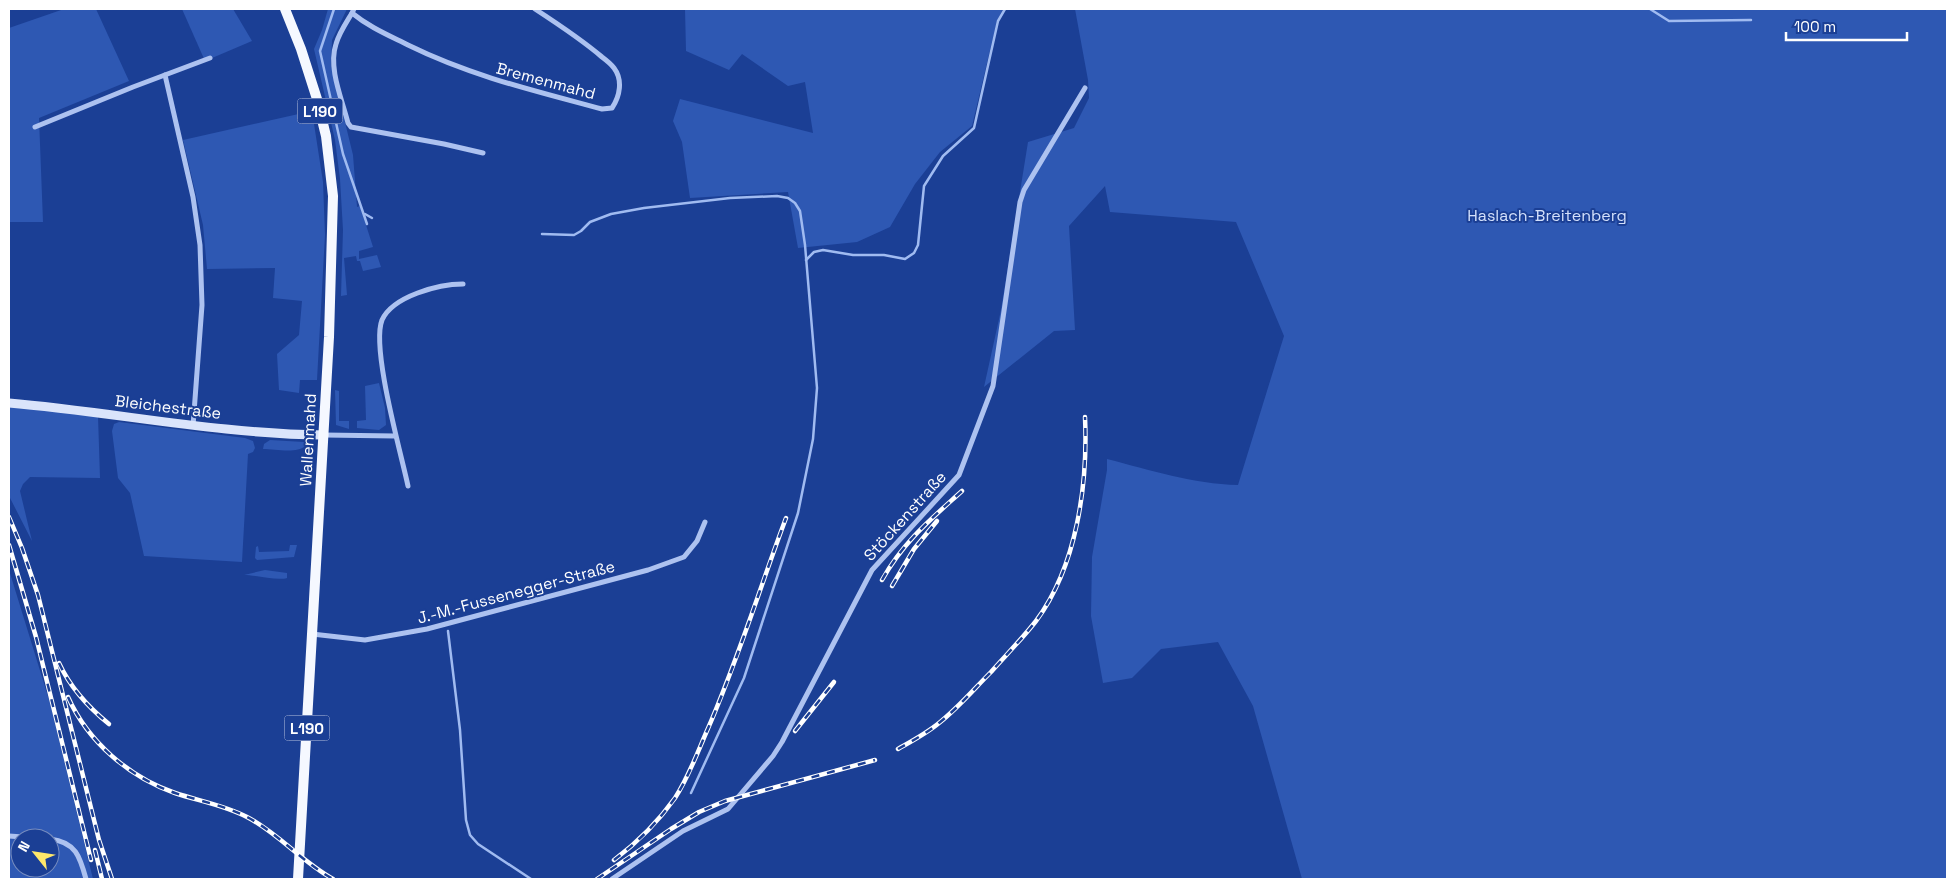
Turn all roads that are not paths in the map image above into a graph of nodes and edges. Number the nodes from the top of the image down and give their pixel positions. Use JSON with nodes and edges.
{"nodes":[{"id":1,"x":284,"y":9,"type":"edge"},
{"id":2,"x":536,"y":9,"type":"edge"},
{"id":3,"x":353,"y":11,"type":"edge"},
{"id":4,"x":210,"y":58,"type":"dead end"},
{"id":5,"x":165,"y":75,"type":"junction"},
{"id":6,"x":1085,"y":88,"type":"dead end"},
{"id":7,"x":35,"y":127,"type":"dead end"},
{"id":8,"x":483,"y":153,"type":"dead end"},
{"id":9,"x":463,"y":284,"type":"dead end"},
{"id":10,"x":9,"y":403,"type":"edge"},
{"id":11,"x":193,"y":426,"type":"junction"},
{"id":12,"x":324,"y":436,"type":"junction"},
{"id":13,"x":395,"y":436,"type":"junction"},
{"id":14,"x":408,"y":486,"type":"dead end"},
{"id":15,"x":705,"y":522,"type":"dead end"},
{"id":16,"x":312,"y":634,"type":"junction"},
{"id":17,"x":60,"y":842,"type":"edge"},
{"id":18,"x":86,"y":879,"type":"edge"},
{"id":19,"x":298,"y":879,"type":"edge"},
{"id":20,"x":612,"y":879,"type":"edge"}],
"edges":[{"from":1,"to":12,"type":"main road","name":"Wallenmahd","number":"L190"},
{"from":2,"to":3,"type":"street","name":"Bremenmahd"},
{"from":3,"to":8,"type":"street"},
{"from":4,"to":5,"type":"street"},
{"from":5,"to":7,"type":"street"},
{"from":5,"to":11,"type":"street"},
{"from":6,"to":20,"type":"street","name":"Stöckenstraße"},
{"from":9,"to":13,"type":"street"},
{"from":10,"to":11,"type":"main road","name":"Bleichestraße"},
{"from":11,"to":12,"type":"main road","name":"Bleichestraße"},
{"from":12,"to":13,"type":"street"},
{"from":12,"to":16,"type":"main road","name":"Wallenmahd","number":"L190"},
{"from":13,"to":14,"type":"street"},
{"from":15,"to":16,"type":"street","name":"J.-M.-Fussenegger-Straße"},
{"from":16,"to":19,"type":"main road","name":"Wallenmahd","number":"L190"},
{"from":17,"to":18,"type":"street"}]}
